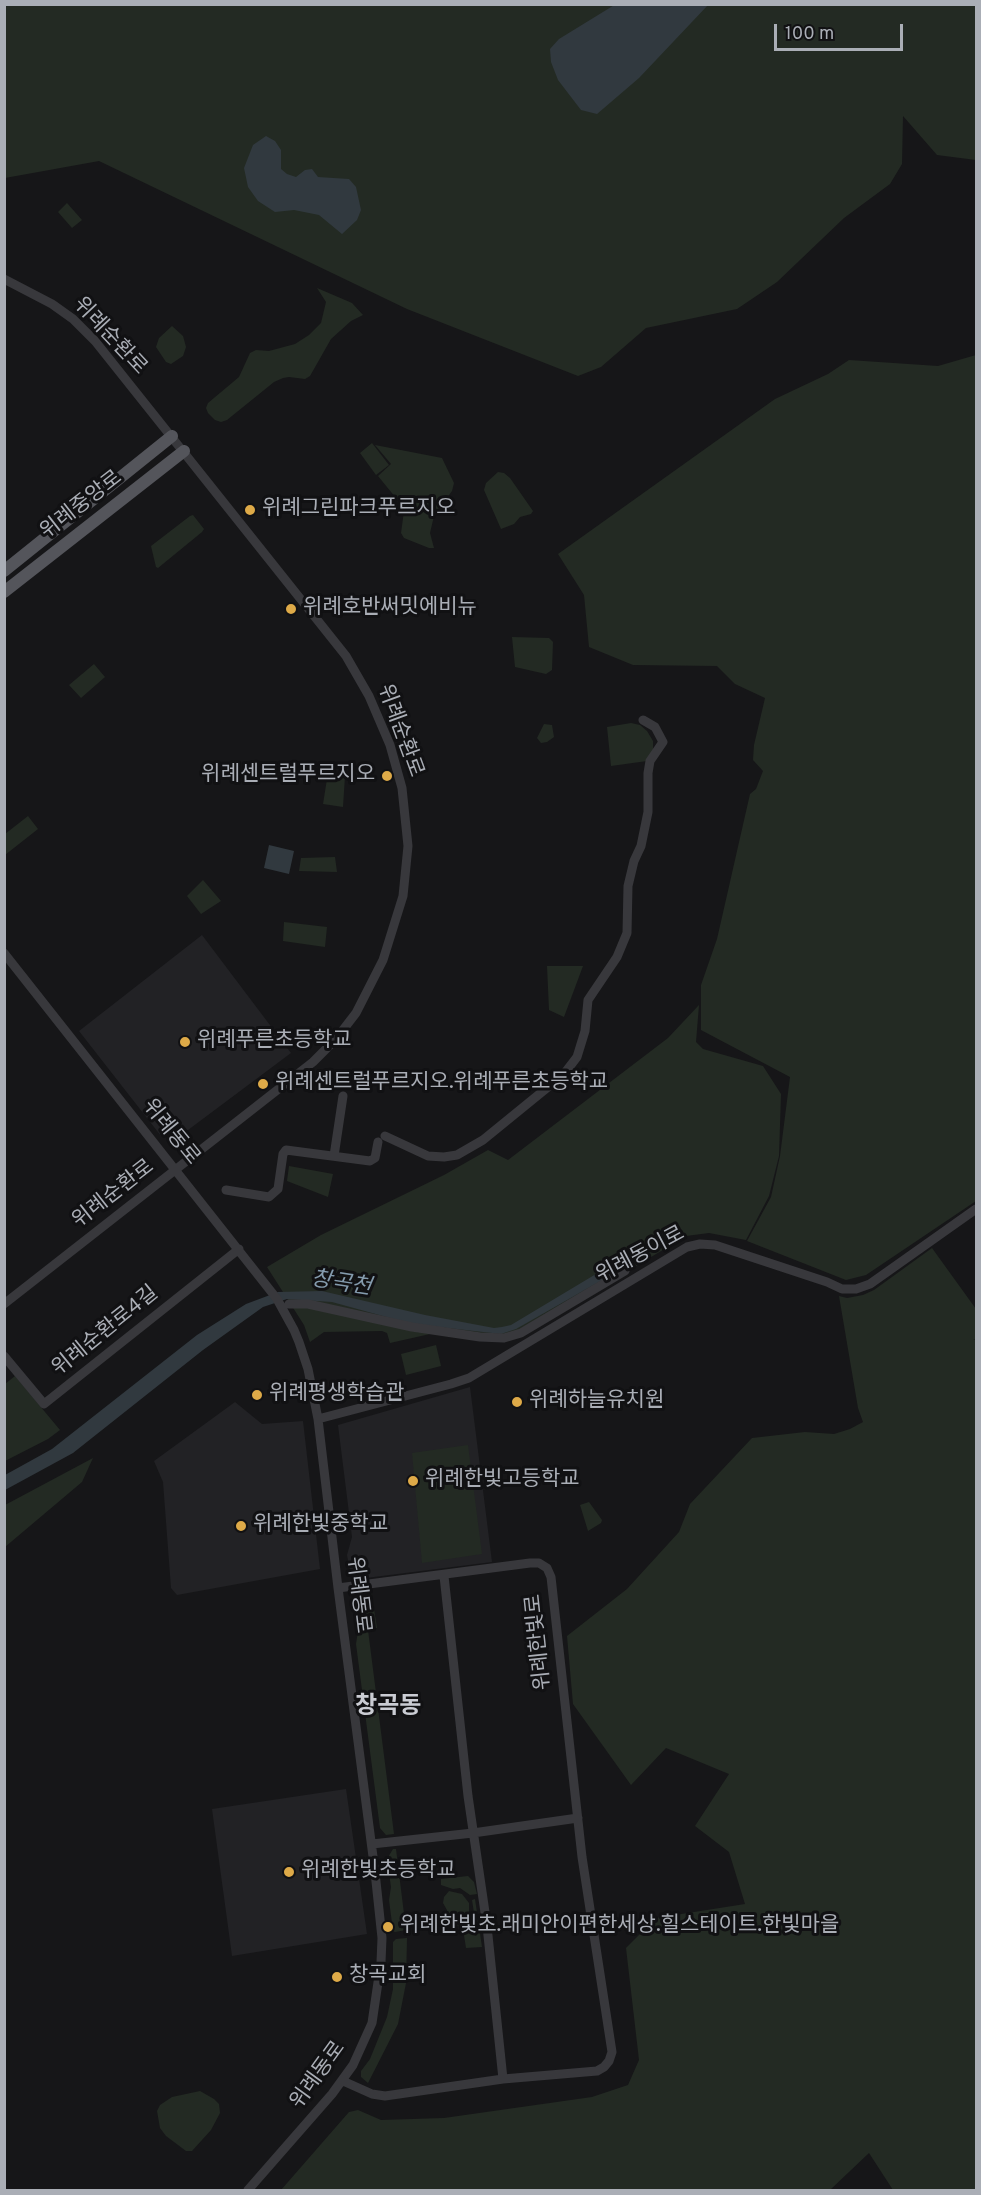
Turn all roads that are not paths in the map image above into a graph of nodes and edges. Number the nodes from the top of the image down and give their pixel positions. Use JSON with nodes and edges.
{"nodes":[{"id":1,"x":4,"y":279,"type":"edge"},
{"id":2,"x":172,"y":436,"type":"junction"},
{"id":3,"x":184,"y":451,"type":"junction"},
{"id":4,"x":4,"y":571,"type":"edge"},
{"id":5,"x":4,"y":592,"type":"edge"},
{"id":6,"x":644,"y":720,"type":"dead end"},
{"id":7,"x":4,"y":953,"type":"edge"},
{"id":8,"x":343,"y":1096,"type":"dead end"},
{"id":9,"x":334,"y":1156,"type":"junction"},
{"id":10,"x":176,"y":1169,"type":"junction"},
{"id":11,"x":226,"y":1190,"type":"dead end"},
{"id":12,"x":976,"y":1209,"type":"edge"},
{"id":13,"x":239,"y":1249,"type":"junction"},
{"id":14,"x":625,"y":1271,"type":"dead end"},
{"id":15,"x":4,"y":1304,"type":"edge"},
{"id":16,"x":289,"y":1304,"type":"dead end"},
{"id":17,"x":4,"y":1356,"type":"edge"},
{"id":18,"x":318,"y":1419,"type":"junction"},
{"id":19,"x":444,"y":1576,"type":"junction"},
{"id":20,"x":338,"y":1588,"type":"junction"},
{"id":21,"x":578,"y":1818,"type":"junction"},
{"id":22,"x":473,"y":1833,"type":"junction"},
{"id":23,"x":372,"y":1844,"type":"junction"},
{"id":24,"x":503,"y":2079,"type":"junction"},
{"id":25,"x":343,"y":2080,"type":"junction"},
{"id":26,"x":248,"y":2190,"type":"edge"}],
"edges":[{"from":1,"to":2,"type":"street","name":"위례순환로"},
{"from":2,"to":3,"type":"street","name":"위례순환로"},
{"from":2,"to":4,"type":"main road","name":"위례중앙로"},
{"from":3,"to":5,"type":"main road","name":"위례중앙로"},
{"from":3,"to":10,"type":"street","name":"위례순환로"},
{"from":6,"to":9,"type":"street"},
{"from":7,"to":10,"type":"street","name":"위례동로"},
{"from":8,"to":9,"type":"street"},
{"from":9,"to":11,"type":"street"},
{"from":10,"to":13,"type":"street","name":"위례동로"},
{"from":10,"to":15,"type":"street","name":"위례순환로"},
{"from":12,"to":18,"type":"street","name":"위례동이로"},
{"from":13,"to":17,"type":"street","name":"위례순환로4길"},
{"from":13,"to":18,"type":"street","name":"위례동로"},
{"from":14,"to":16,"type":"street"},
{"from":18,"to":20,"type":"street","name":"위례동로"},
{"from":19,"to":20,"type":"street","name":"위례한빛로"},
{"from":19,"to":21,"type":"street","name":"위례한빛로"},
{"from":19,"to":22,"type":"street"},
{"from":20,"to":23,"type":"street","name":"위례동로"},
{"from":21,"to":22,"type":"street"},
{"from":21,"to":24,"type":"street","name":"위례한빛로"},
{"from":22,"to":23,"type":"street"},
{"from":22,"to":24,"type":"street"},
{"from":23,"to":25,"type":"street","name":"위례동로"},
{"from":24,"to":25,"type":"street","name":"위례한빛로"},
{"from":25,"to":26,"type":"street","name":"위례동로"}]}
